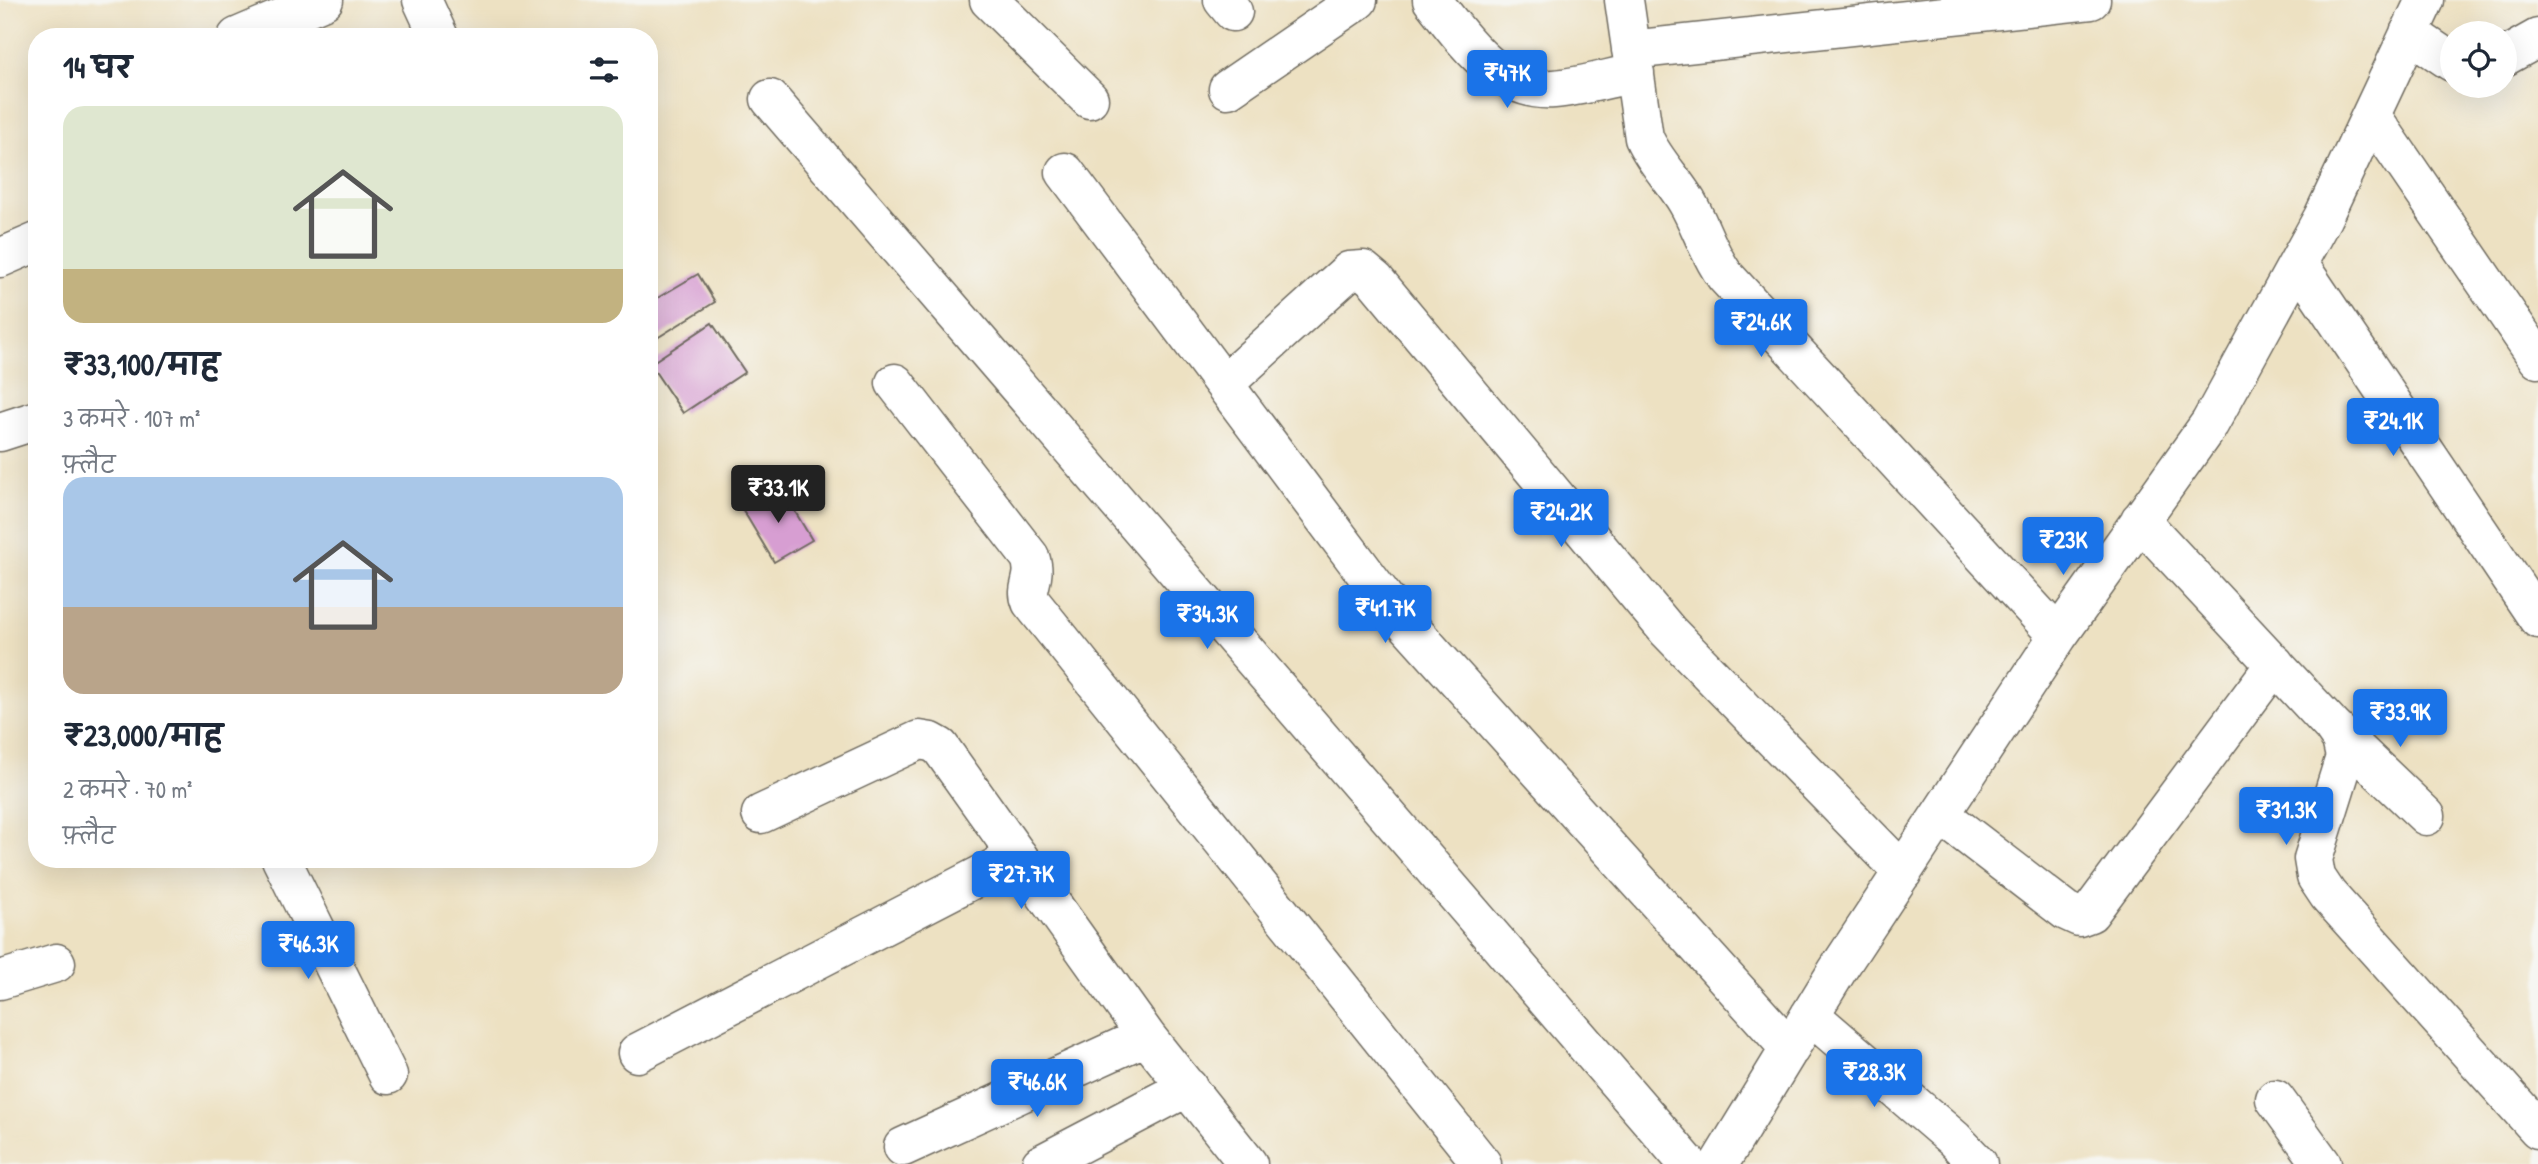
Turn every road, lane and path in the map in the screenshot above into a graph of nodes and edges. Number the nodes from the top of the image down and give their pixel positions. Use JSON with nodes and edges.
{"nodes":[{"id":1,"x":324,"y":0,"type":"edge"},
{"id":2,"x":422,"y":0,"type":"edge"},
{"id":3,"x":989,"y":0,"type":"edge"},
{"id":4,"x":1358,"y":0,"type":"edge"},
{"id":5,"x":1432,"y":0,"type":"edge"},
{"id":6,"x":1624,"y":0,"type":"edge"},
{"id":7,"x":2091,"y":0,"type":"edge"},
{"id":8,"x":2417,"y":17,"type":"edge"},
{"id":9,"x":258,"y":28,"type":"edge"},
{"id":10,"x":435,"y":28,"type":"edge"},
{"id":11,"x":2538,"y":38,"type":"edge"},
{"id":12,"x":2440,"y":47,"type":"edge"},
{"id":13,"x":2517,"y":50,"type":"edge"},
{"id":14,"x":1633,"y":62,"type":"junction"},
{"id":15,"x":1228,"y":89,"type":"dead end"},
{"id":16,"x":770,"y":99,"type":"dead end"},
{"id":17,"x":1089,"y":99,"type":"dead end"},
{"id":18,"x":2371,"y":115,"type":"junction"},
{"id":19,"x":1065,"y":172,"type":"dead end"},
{"id":20,"x":28,"y":246,"type":"edge"},
{"id":21,"x":0,"y":257,"type":"edge"},
{"id":22,"x":2298,"y":263,"type":"junction"},
{"id":23,"x":2538,"y":359,"type":"edge"},
{"id":24,"x":895,"y":383,"type":"dead end"},
{"id":25,"x":1224,"y":384,"type":"junction"},
{"id":26,"x":28,"y":423,"type":"edge"},
{"id":27,"x":0,"y":432,"type":"edge"},
{"id":28,"x":2140,"y":520,"type":"junction"},
{"id":29,"x":2538,"y":620,"type":"edge"},
{"id":30,"x":2058,"y":636,"type":"junction"},
{"id":31,"x":2274,"y":664,"type":"junction"},
{"id":32,"x":2332,"y":726,"type":"junction"},
{"id":33,"x":761,"y":814,"type":"dead end"},
{"id":34,"x":1941,"y":815,"type":"junction"},
{"id":35,"x":2426,"y":816,"type":"dead end"},
{"id":36,"x":1018,"y":856,"type":"junction"},
{"id":37,"x":285,"y":868,"type":"edge"},
{"id":38,"x":1903,"y":872,"type":"junction"},
{"id":39,"x":57,"y":963,"type":"dead end"},
{"id":40,"x":0,"y":980,"type":"edge"},
{"id":41,"x":1810,"y":1015,"type":"junction"},
{"id":42,"x":1146,"y":1036,"type":"junction"},
{"id":43,"x":1790,"y":1049,"type":"junction"},
{"id":44,"x":637,"y":1053,"type":"dead end"},
{"id":45,"x":388,"y":1075,"type":"dead end"},
{"id":46,"x":1188,"y":1087,"type":"junction"},
{"id":47,"x":2275,"y":1099,"type":"dead end"},
{"id":48,"x":2538,"y":1129,"type":"edge"},
{"id":49,"x":903,"y":1147,"type":"dead end"},
{"id":50,"x":1041,"y":1164,"type":"edge"},
{"id":51,"x":1248,"y":1164,"type":"edge"},
{"id":52,"x":1482,"y":1164,"type":"edge"},
{"id":53,"x":1688,"y":1164,"type":"edge"},
{"id":54,"x":1719,"y":1164,"type":"edge"},
{"id":55,"x":1979,"y":1164,"type":"edge"},
{"id":56,"x":2322,"y":1164,"type":"edge"}],
"edges":[{"from":1,"to":9,"type":"street"},
{"from":2,"to":10,"type":"street"},
{"from":3,"to":17,"type":"street"},
{"from":4,"to":15,"type":"street"},
{"from":5,"to":14,"type":"street"},
{"from":6,"to":14,"type":"street"},
{"from":7,"to":14,"type":"street"},
{"from":8,"to":12,"type":"street"},
{"from":8,"to":18,"type":"street"},
{"from":11,"to":13,"type":"street"},
{"from":14,"to":30,"type":"street"},
{"from":16,"to":53,"type":"street"},
{"from":18,"to":22,"type":"street"},
{"from":18,"to":23,"type":"street"},
{"from":19,"to":25,"type":"street"},
{"from":20,"to":21,"type":"street"},
{"from":22,"to":28,"type":"street"},
{"from":22,"to":29,"type":"street"},
{"from":24,"to":52,"type":"street"},
{"from":25,"to":38,"type":"street"},
{"from":25,"to":43,"type":"street"},
{"from":26,"to":27,"type":"street"},
{"from":28,"to":30,"type":"street"},
{"from":28,"to":31,"type":"street"},
{"from":30,"to":34,"type":"street"},
{"from":31,"to":32,"type":"street"},
{"from":31,"to":34,"type":"street"},
{"from":32,"to":35,"type":"street"},
{"from":32,"to":48,"type":"street"},
{"from":33,"to":36,"type":"street"},
{"from":34,"to":38,"type":"street"},
{"from":36,"to":42,"type":"street"},
{"from":36,"to":44,"type":"street"},
{"from":37,"to":45,"type":"street"},
{"from":38,"to":41,"type":"street"},
{"from":39,"to":40,"type":"street"},
{"from":41,"to":43,"type":"street"},
{"from":41,"to":55,"type":"street"},
{"from":42,"to":46,"type":"street"},
{"from":42,"to":49,"type":"street"},
{"from":43,"to":54,"type":"street"},
{"from":46,"to":50,"type":"street"},
{"from":46,"to":51,"type":"street"},
{"from":47,"to":56,"type":"street"}]}
